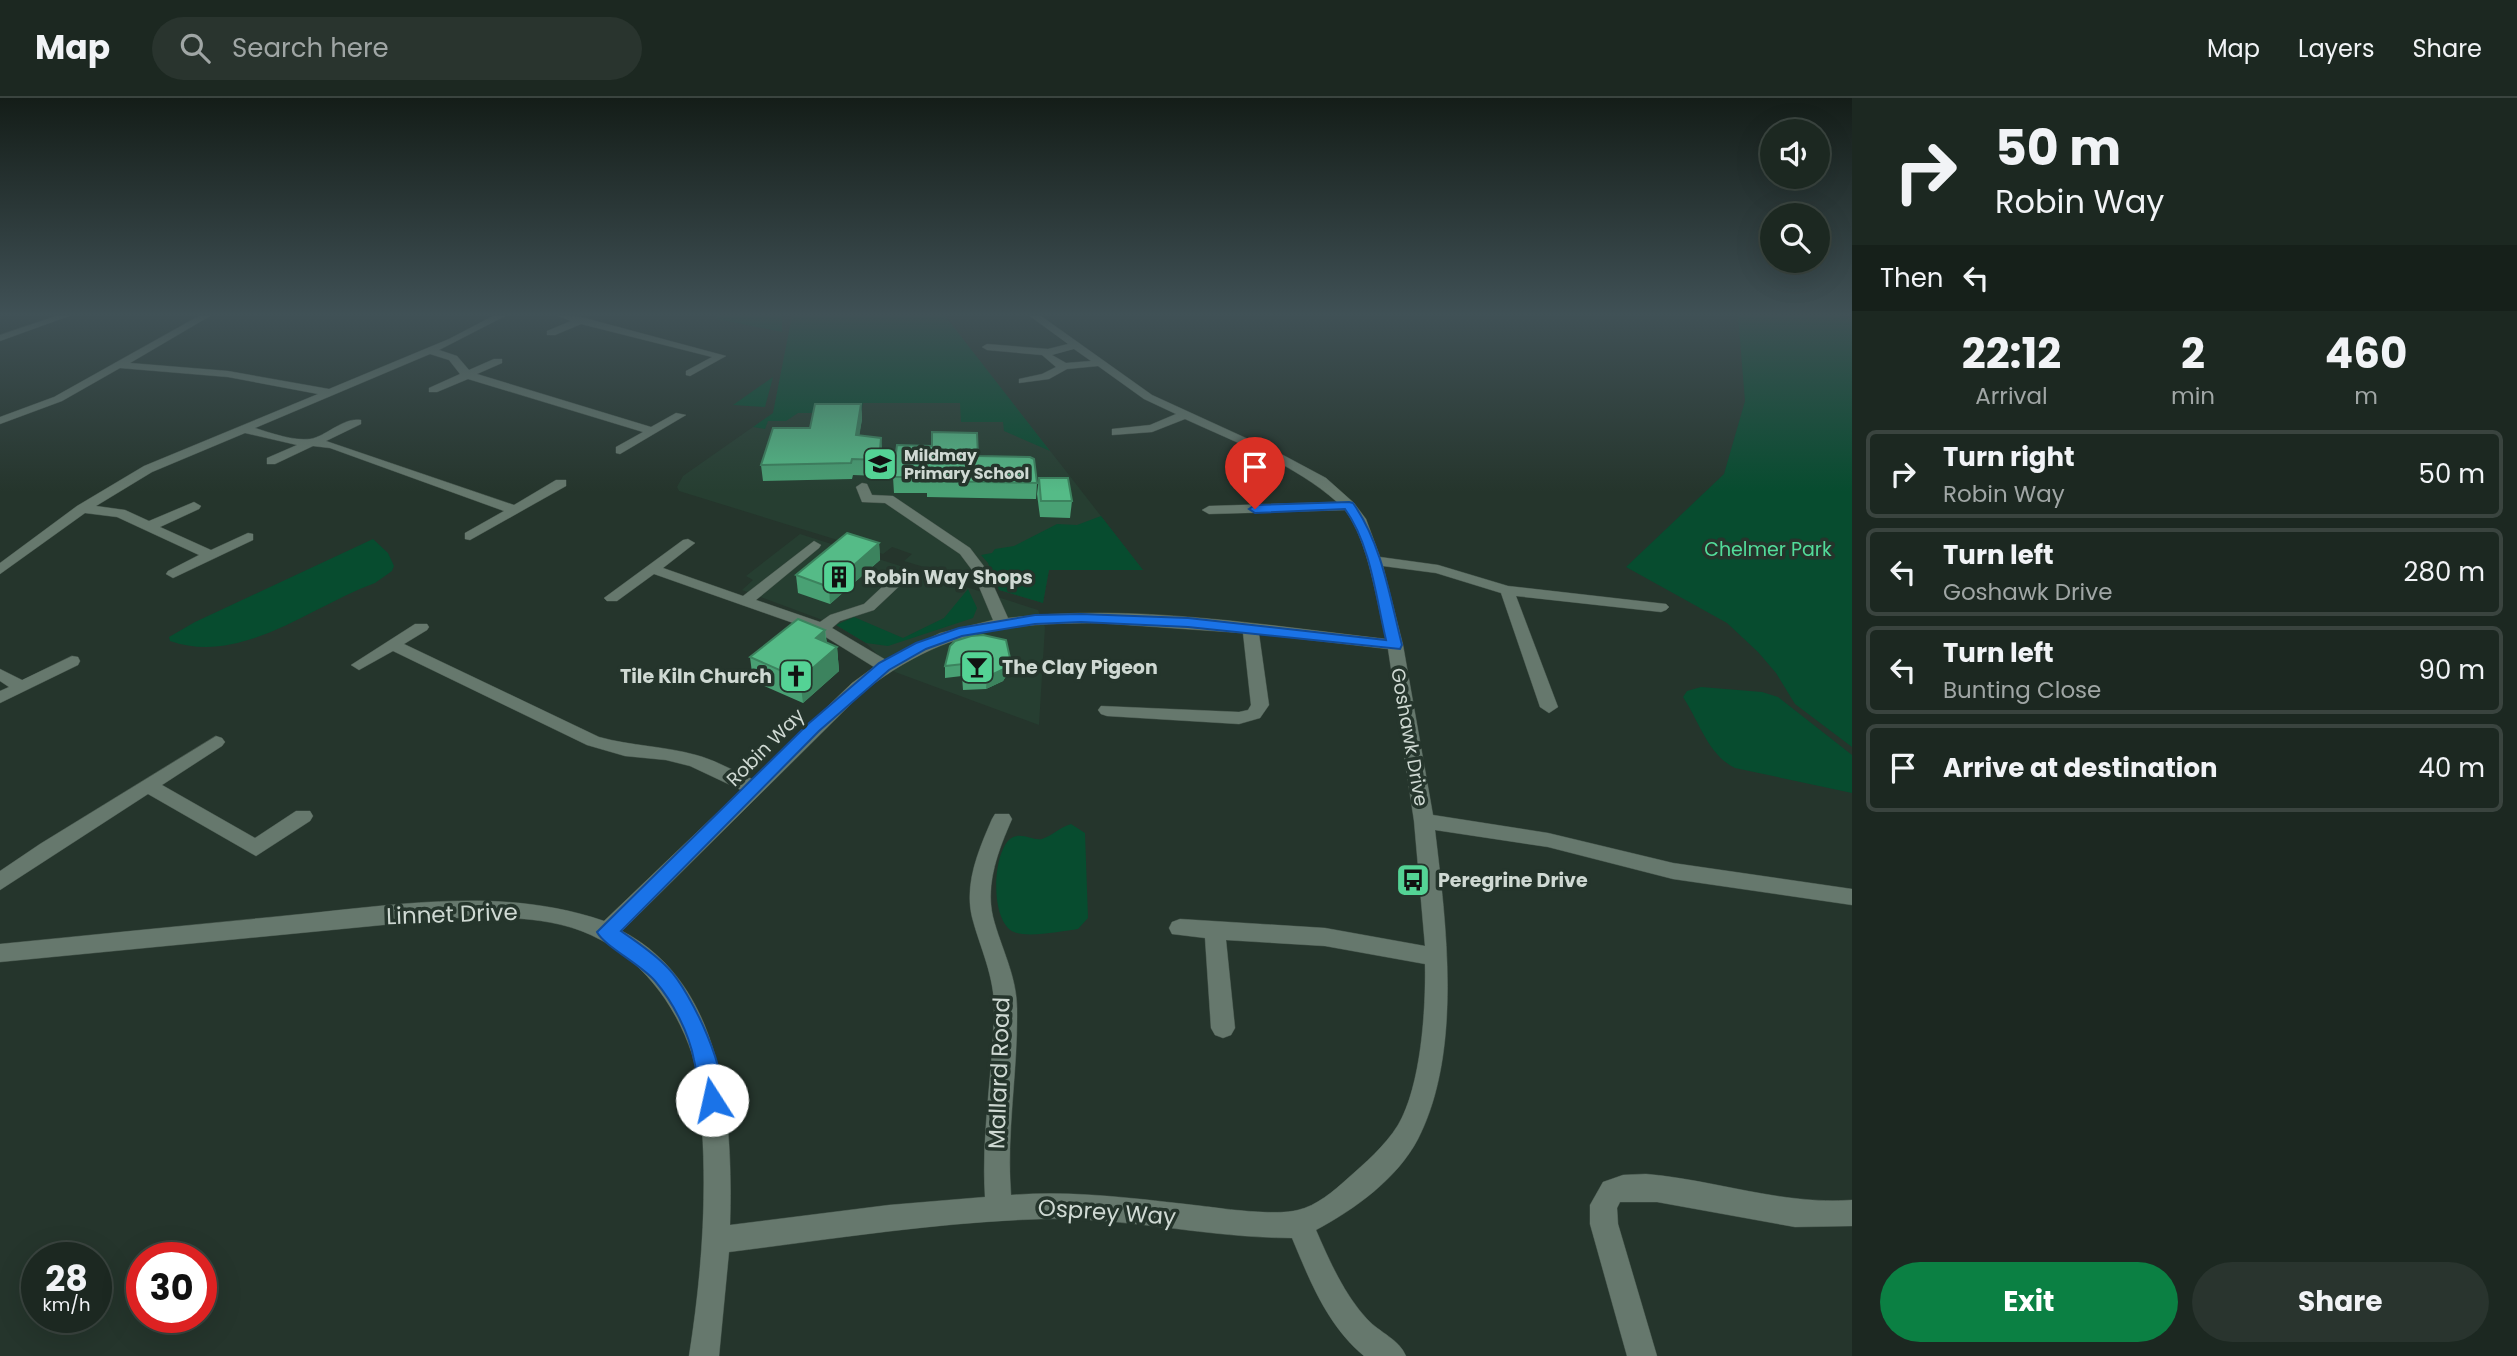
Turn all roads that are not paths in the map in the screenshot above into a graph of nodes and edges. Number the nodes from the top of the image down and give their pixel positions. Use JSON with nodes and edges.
{"nodes":[{"id":1,"x":102,"y":375,"type":"edge"},
{"id":2,"x":237,"y":375,"type":"edge"},
{"id":3,"x":371,"y":375,"type":"edge"},
{"id":4,"x":467,"y":375,"type":"joint"},
{"id":5,"x":1049,"y":375,"type":"edge"},
{"id":6,"x":1117,"y":375,"type":"edge"},
{"id":7,"x":1023,"y":381,"type":"dead end"},
{"id":8,"x":433,"y":390,"type":"dead end"},
{"id":9,"x":328,"y":392,"type":"junction"},
{"id":10,"x":680,"y":415,"type":"dead end"},
{"id":11,"x":1184,"y":415,"type":"junction"},
{"id":12,"x":0,"y":421,"type":"edge"},
{"id":13,"x":358,"y":422,"type":"dead end"},
{"id":14,"x":242,"y":428,"type":"junction"},
{"id":15,"x":653,"y":430,"type":"junction"},
{"id":16,"x":1116,"y":432,"type":"dead end"},
{"id":17,"x":314,"y":442,"type":"junction"},
{"id":18,"x":620,"y":450,"type":"dead end"},
{"id":19,"x":271,"y":460,"type":"dead end"},
{"id":20,"x":561,"y":483,"type":"dead end"},
{"id":21,"x":862,"y":487,"type":"dead end"},
{"id":22,"x":194,"y":506,"type":"dead end"},
{"id":23,"x":1349,"y":506,"type":"junction"},
{"id":24,"x":82,"y":509,"type":"junction"},
{"id":25,"x":515,"y":510,"type":"junction"},
{"id":26,"x":1209,"y":510,"type":"dead end"},
{"id":27,"x":148,"y":527,"type":"junction"},
{"id":28,"x":470,"y":536,"type":"dead end"},
{"id":29,"x":248,"y":537,"type":"dead end"},
{"id":30,"x":688,"y":543,"type":"dead end"},
{"id":31,"x":814,"y":545,"type":"dead end"},
{"id":32,"x":210,"y":555,"type":"junction"},
{"id":33,"x":1374,"y":561,"type":"junction"},
{"id":34,"x":653,"y":569,"type":"junction"},
{"id":35,"x":0,"y":570,"type":"edge"},
{"id":36,"x":173,"y":574,"type":"dead end"},
{"id":37,"x":904,"y":574,"type":"dead end"},
{"id":38,"x":1507,"y":590,"type":"junction"},
{"id":39,"x":612,"y":598,"type":"dead end"},
{"id":40,"x":746,"y":601,"type":"junction"},
{"id":41,"x":1661,"y":607,"type":"dead end"},
{"id":42,"x":797,"y":619,"type":"junction"},
{"id":43,"x":1002,"y":624,"type":"junction"},
{"id":44,"x":421,"y":627,"type":"dead end"},
{"id":45,"x":822,"y":628,"type":"junction"},
{"id":46,"x":1250,"y":629,"type":"junction"},
{"id":47,"x":784,"y":630,"type":"edge"},
{"id":48,"x":392,"y":645,"type":"junction"},
{"id":49,"x":1395,"y":645,"type":"junction"},
{"id":50,"x":72,"y":661,"type":"dead end"},
{"id":51,"x":359,"y":665,"type":"dead end"},
{"id":52,"x":884,"y":666,"type":"junction"},
{"id":53,"x":0,"y":674,"type":"edge"},
{"id":54,"x":21,"y":687,"type":"junction"},
{"id":55,"x":0,"y":698,"type":"edge"},
{"id":56,"x":1549,"y":707,"type":"dead end"},
{"id":57,"x":1107,"y":710,"type":"dead end"},
{"id":58,"x":216,"y":742,"type":"dead end"},
{"id":59,"x":148,"y":785,"type":"junction"},
{"id":60,"x":754,"y":788,"type":"junction"},
{"id":61,"x":303,"y":816,"type":"dead end"},
{"id":62,"x":1002,"y":818,"type":"dead end"},
{"id":63,"x":1424,"y":821,"type":"junction"},
{"id":64,"x":0,"y":882,"type":"edge"},
{"id":65,"x":1852,"y":897,"type":"edge"},
{"id":66,"x":1180,"y":928,"type":"dead end"},
{"id":67,"x":607,"y":932,"type":"junction"},
{"id":68,"x":1215,"y":932,"type":"junction"},
{"id":69,"x":0,"y":953,"type":"edge"},
{"id":70,"x":1438,"y":957,"type":"junction"},
{"id":71,"x":1223,"y":1028,"type":"dead end"},
{"id":72,"x":1426,"y":1080,"type":"joint"},
{"id":73,"x":999,"y":1207,"type":"junction"},
{"id":74,"x":1852,"y":1213,"type":"edge"},
{"id":75,"x":1300,"y":1224,"type":"junction"},
{"id":76,"x":716,"y":1240,"type":"junction"},
{"id":77,"x":704,"y":1356,"type":"edge"},
{"id":78,"x":1391,"y":1356,"type":"edge"},
{"id":79,"x":1642,"y":1356,"type":"edge"}],
"edges":[{"from":1,"to":12,"type":"street"},
{"from":2,"to":9,"type":"street"},
{"from":3,"to":9,"type":"street"},
{"from":4,"to":8,"type":"street"},
{"from":4,"to":15,"type":"street"},
{"from":5,"to":7,"type":"street"},
{"from":6,"to":11,"type":"street","name":"Goshawk Drive"},
{"from":9,"to":14,"type":"street"},
{"from":10,"to":15,"type":"street"},
{"from":11,"to":16,"type":"street"},
{"from":11,"to":23,"type":"street","name":"Goshawk Drive"},
{"from":13,"to":17,"type":"street"},
{"from":14,"to":17,"type":"street"},
{"from":14,"to":24,"type":"street"},
{"from":15,"to":18,"type":"street"},
{"from":17,"to":19,"type":"street"},
{"from":17,"to":25,"type":"street"},
{"from":20,"to":25,"type":"street"},
{"from":21,"to":43,"type":"street"},
{"from":22,"to":27,"type":"street"},
{"from":23,"to":26,"type":"street"},
{"from":23,"to":33,"type":"street","name":"Goshawk Drive"},
{"from":24,"to":27,"type":"street"},
{"from":24,"to":35,"type":"street"},
{"from":25,"to":28,"type":"street"},
{"from":27,"to":32,"type":"street"},
{"from":29,"to":32,"type":"street"},
{"from":30,"to":34,"type":"street"},
{"from":31,"to":40,"type":"street"},
{"from":32,"to":36,"type":"street"},
{"from":33,"to":38,"type":"street"},
{"from":33,"to":49,"type":"street","name":"Goshawk Drive"},
{"from":34,"to":39,"type":"street"},
{"from":34,"to":40,"type":"street"},
{"from":37,"to":45,"type":"street"},
{"from":38,"to":41,"type":"street"},
{"from":38,"to":56,"type":"street"},
{"from":40,"to":42,"type":"street"},
{"from":42,"to":45,"type":"street"},
{"from":42,"to":47,"type":"street"},
{"from":43,"to":46,"type":"street","name":"Robin Way"},
{"from":43,"to":52,"type":"street","name":"Robin Way"},
{"from":44,"to":48,"type":"street"},
{"from":45,"to":52,"type":"street"},
{"from":46,"to":49,"type":"street","name":"Robin Way"},
{"from":46,"to":57,"type":"street"},
{"from":48,"to":51,"type":"street"},
{"from":48,"to":60,"type":"street"},
{"from":49,"to":63,"type":"street","name":"Goshawk Drive"},
{"from":50,"to":54,"type":"street"},
{"from":52,"to":60,"type":"street","name":"Robin Way"},
{"from":53,"to":54,"type":"street"},
{"from":54,"to":55,"type":"street"},
{"from":58,"to":59,"type":"street"},
{"from":59,"to":61,"type":"street"},
{"from":59,"to":64,"type":"street"},
{"from":60,"to":67,"type":"street","name":"Robin Way"},
{"from":62,"to":73,"type":"street","name":"Mallard Road"},
{"from":63,"to":65,"type":"street"},
{"from":63,"to":70,"type":"street","name":"Goshawk Drive"},
{"from":66,"to":68,"type":"street"},
{"from":67,"to":69,"type":"street","name":"Linnet Drive"},
{"from":67,"to":76,"type":"street","name":"Linnet Drive"},
{"from":68,"to":70,"type":"street"},
{"from":68,"to":71,"type":"street"},
{"from":70,"to":72,"type":"street","name":"Goshawk Drive"},
{"from":72,"to":75,"type":"street","name":"Osprey Way"},
{"from":73,"to":75,"type":"street","name":"Osprey Way"},
{"from":73,"to":76,"type":"street","name":"Osprey Way"},
{"from":74,"to":79,"type":"street"},
{"from":75,"to":78,"type":"street"},
{"from":76,"to":77,"type":"street","name":"Linnet Drive"}]}
